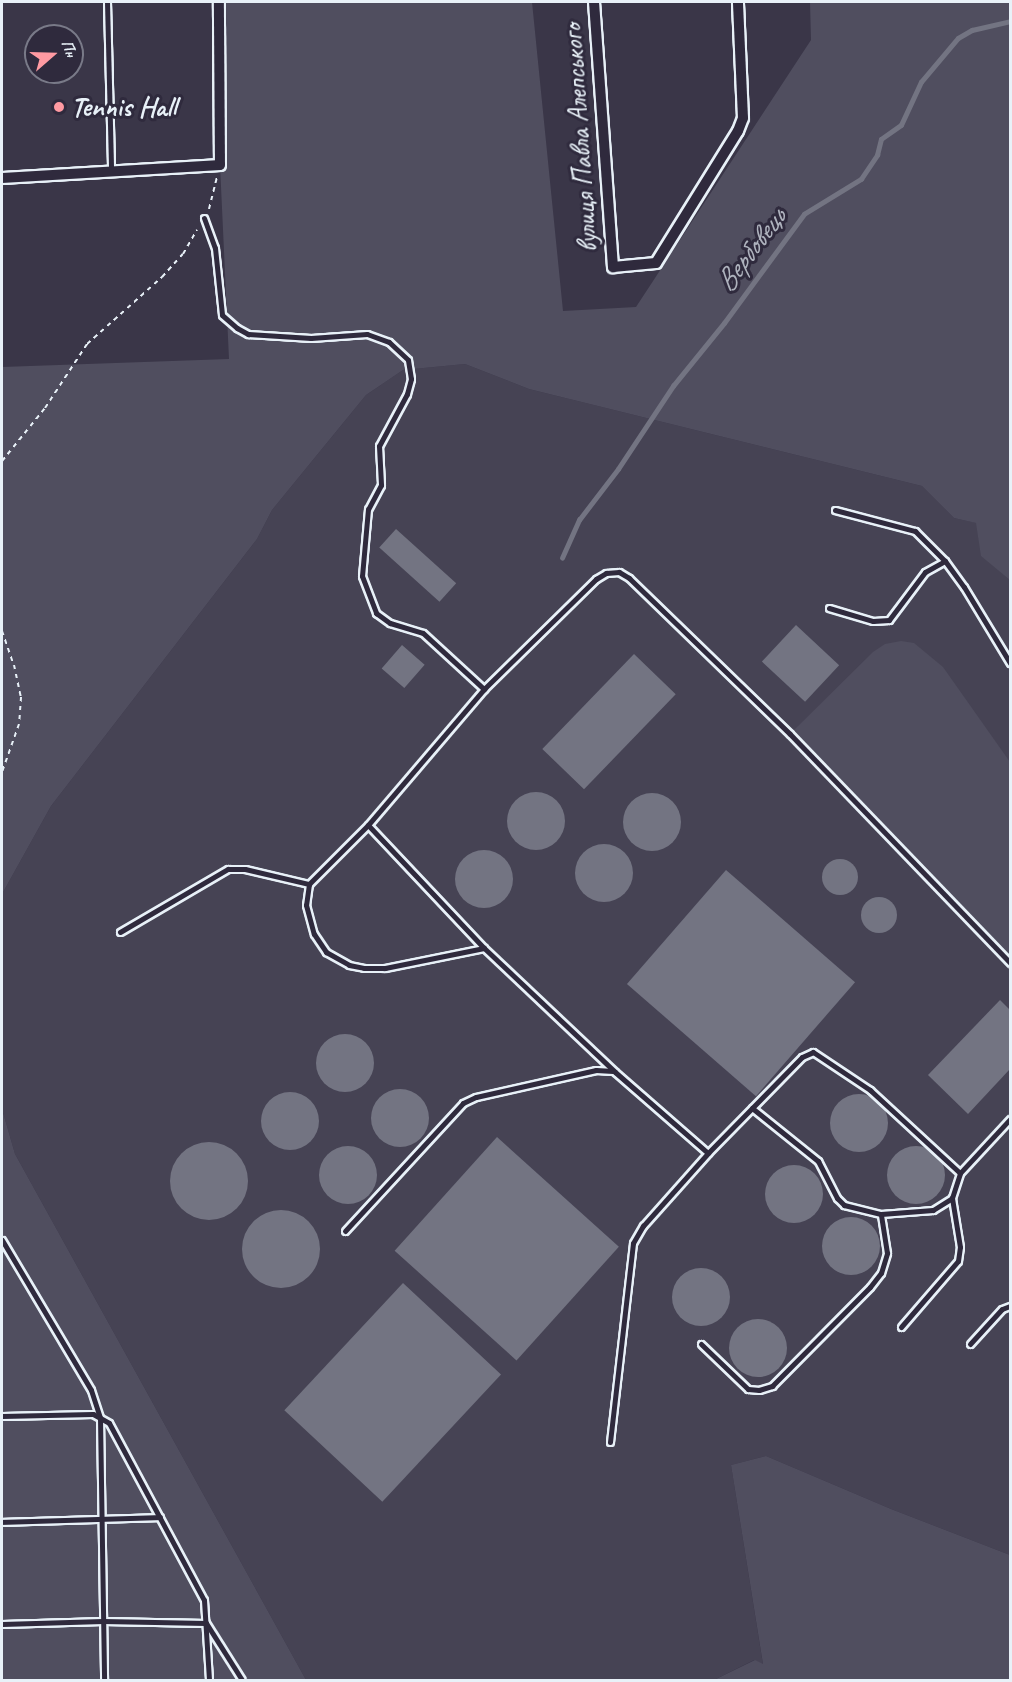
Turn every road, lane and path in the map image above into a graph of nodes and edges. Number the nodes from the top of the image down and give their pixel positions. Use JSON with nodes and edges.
{"nodes":[{"id":1,"x":107,"y":2,"type":"edge"},
{"id":2,"x":219,"y":2,"type":"edge"},
{"id":3,"x":594,"y":2,"type":"edge"},
{"id":4,"x":738,"y":2,"type":"edge"},
{"id":5,"x":220,"y":165,"type":"junction"},
{"id":6,"x":111,"y":172,"type":"junction"},
{"id":7,"x":2,"y":178,"type":"edge"},
{"id":8,"x":204,"y":218,"type":"junction"},
{"id":9,"x":2,"y":461,"type":"edge"},
{"id":10,"x":835,"y":510,"type":"dead end"},
{"id":11,"x":945,"y":561,"type":"junction"},
{"id":12,"x":829,"y":608,"type":"dead end"},
{"id":13,"x":2,"y":631,"type":"edge"},
{"id":14,"x":1011,"y":663,"type":"edge"},
{"id":15,"x":484,"y":689,"type":"junction"},
{"id":16,"x":2,"y":772,"type":"edge"},
{"id":17,"x":368,"y":825,"type":"junction"},
{"id":18,"x":309,"y":884,"type":"junction"},
{"id":19,"x":120,"y":932,"type":"dead end"},
{"id":20,"x":484,"y":948,"type":"junction"},
{"id":21,"x":1011,"y":963,"type":"edge"},
{"id":22,"x":615,"y":1072,"type":"junction"},
{"id":23,"x":752,"y":1108,"type":"junction"},
{"id":24,"x":1011,"y":1119,"type":"edge"},
{"id":25,"x":708,"y":1153,"type":"junction"},
{"id":26,"x":960,"y":1173,"type":"junction"},
{"id":27,"x":952,"y":1198,"type":"junction"},
{"id":28,"x":881,"y":1214,"type":"junction"},
{"id":29,"x":345,"y":1231,"type":"dead end"},
{"id":30,"x":2,"y":1240,"type":"edge"},
{"id":31,"x":1011,"y":1306,"type":"edge"},
{"id":32,"x":901,"y":1327,"type":"dead end"},
{"id":33,"x":701,"y":1344,"type":"dead end"},
{"id":34,"x":970,"y":1344,"type":"dead end"},
{"id":35,"x":2,"y":1416,"type":"edge"},
{"id":36,"x":100,"y":1418,"type":"junction"},
{"id":37,"x":610,"y":1442,"type":"dead end"},
{"id":38,"x":160,"y":1517,"type":"junction"},
{"id":39,"x":102,"y":1519,"type":"junction"},
{"id":40,"x":2,"y":1522,"type":"edge"},
{"id":41,"x":103,"y":1621,"type":"junction"},
{"id":42,"x":206,"y":1623,"type":"junction"},
{"id":43,"x":2,"y":1624,"type":"edge"},
{"id":44,"x":105,"y":1680,"type":"edge"},
{"id":45,"x":209,"y":1680,"type":"edge"},
{"id":46,"x":242,"y":1680,"type":"edge"}],
"edges":[{"from":1,"to":6,"type":"lane"},
{"from":2,"to":5,"type":"street"},
{"from":3,"to":4,"type":"street","name":"вулиця Павла Алепського"},
{"from":5,"to":6,"type":"street"},
{"from":5,"to":8,"type":"path"},
{"from":6,"to":7,"type":"street"},
{"from":8,"to":9,"type":"path"},
{"from":8,"to":15,"type":"lane"},
{"from":10,"to":11,"type":"lane"},
{"from":11,"to":12,"type":"lane"},
{"from":11,"to":14,"type":"lane"},
{"from":13,"to":16,"type":"path"},
{"from":15,"to":17,"type":"lane"},
{"from":15,"to":21,"type":"lane"},
{"from":17,"to":18,"type":"lane"},
{"from":17,"to":20,"type":"lane"},
{"from":18,"to":19,"type":"lane"},
{"from":18,"to":20,"type":"lane"},
{"from":20,"to":22,"type":"lane"},
{"from":22,"to":25,"type":"lane"},
{"from":22,"to":29,"type":"lane"},
{"from":23,"to":25,"type":"lane"},
{"from":23,"to":26,"type":"lane"},
{"from":23,"to":28,"type":"lane"},
{"from":24,"to":26,"type":"lane"},
{"from":25,"to":37,"type":"lane"},
{"from":26,"to":27,"type":"lane"},
{"from":27,"to":28,"type":"lane"},
{"from":27,"to":32,"type":"lane"},
{"from":28,"to":33,"type":"lane"},
{"from":30,"to":36,"type":"lane"},
{"from":31,"to":34,"type":"lane"},
{"from":35,"to":36,"type":"lane"},
{"from":36,"to":38,"type":"lane"},
{"from":36,"to":39,"type":"lane"},
{"from":38,"to":39,"type":"lane"},
{"from":38,"to":42,"type":"lane"},
{"from":39,"to":40,"type":"lane"},
{"from":39,"to":41,"type":"lane"},
{"from":41,"to":42,"type":"lane"},
{"from":41,"to":43,"type":"lane"},
{"from":41,"to":44,"type":"lane"},
{"from":42,"to":45,"type":"lane"},
{"from":42,"to":46,"type":"lane"}]}
